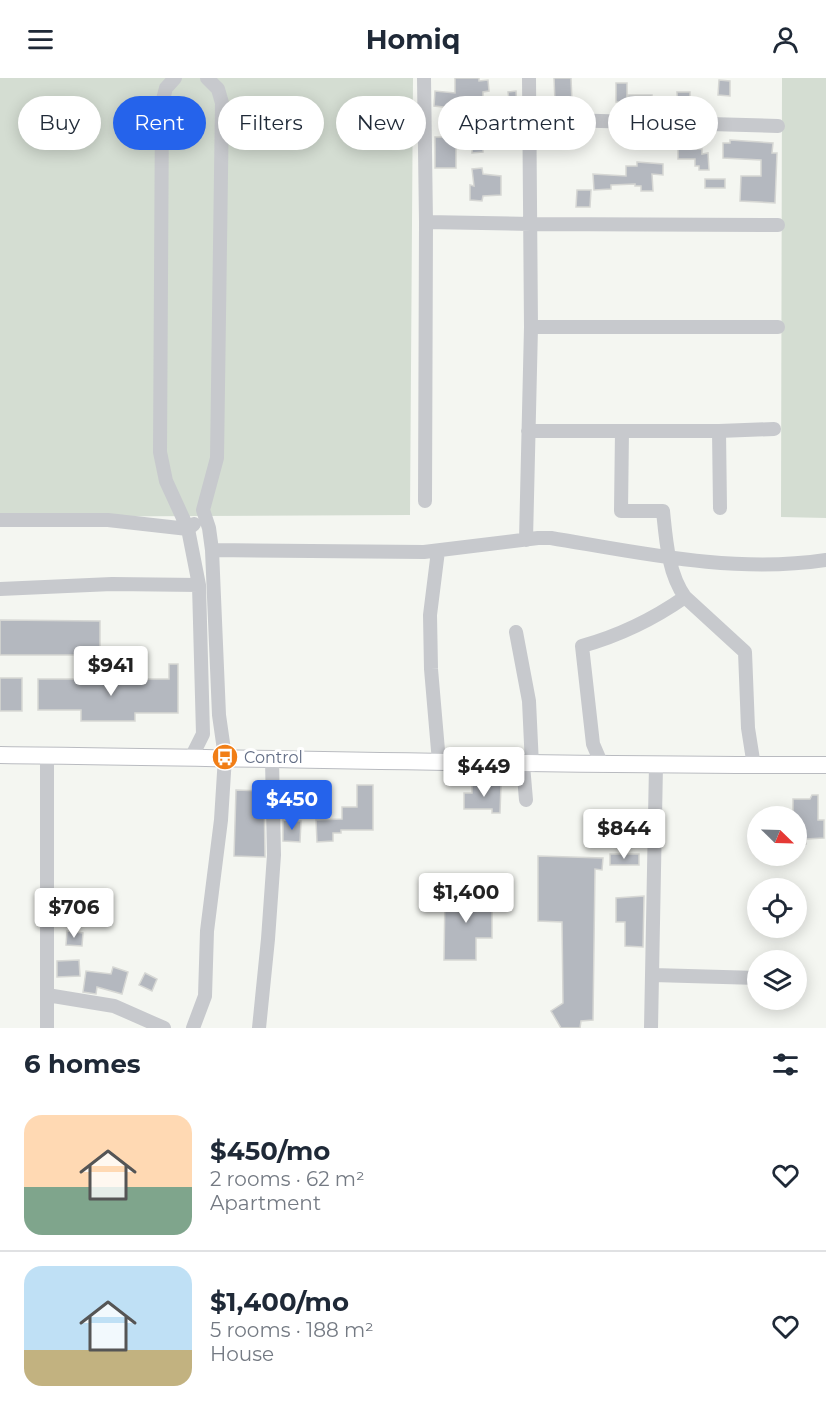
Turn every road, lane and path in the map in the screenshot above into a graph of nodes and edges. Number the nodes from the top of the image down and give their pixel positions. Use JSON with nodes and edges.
{"nodes":[{"id":1,"x":175,"y":78,"type":"edge"},
{"id":2,"x":207,"y":78,"type":"edge"},
{"id":3,"x":424,"y":78,"type":"edge"},
{"id":4,"x":529,"y":78,"type":"edge"},
{"id":5,"x":529,"y":96,"type":"edge"},
{"id":6,"x":596,"y":121,"type":"edge"},
{"id":7,"x":778,"y":126,"type":"dead end"},
{"id":8,"x":529,"y":150,"type":"edge"},
{"id":9,"x":426,"y":222,"type":"junction"},
{"id":10,"x":531,"y":224,"type":"junction"},
{"id":11,"x":778,"y":225,"type":"dead end"},
{"id":12,"x":531,"y":327,"type":"junction"},
{"id":13,"x":778,"y":327,"type":"dead end"},
{"id":14,"x":774,"y":429,"type":"dead end"},
{"id":15,"x":622,"y":430,"type":"junction"},
{"id":16,"x":528,"y":431,"type":"junction"},
{"id":17,"x":719,"y":431,"type":"junction"},
{"id":18,"x":425,"y":501,"type":"dead end"},
{"id":19,"x":720,"y":508,"type":"dead end"},
{"id":20,"x":0,"y":520,"type":"edge"},
{"id":21,"x":209,"y":528,"type":"junction"},
{"id":22,"x":188,"y":529,"type":"junction"},
{"id":23,"x":526,"y":540,"type":"junction"},
{"id":24,"x":212,"y":550,"type":"junction"},
{"id":25,"x":438,"y":550,"type":"junction"},
{"id":26,"x":669,"y":557,"type":"junction"},
{"id":27,"x":826,"y":560,"type":"edge"},
{"id":28,"x":199,"y":585,"type":"junction"},
{"id":29,"x":0,"y":589,"type":"edge"},
{"id":30,"x":685,"y":597,"type":"junction"},
{"id":31,"x":516,"y":633,"type":"dead end"},
{"id":32,"x":219,"y":715,"type":"junction"},
{"id":33,"x":203,"y":718,"type":"junction"},
{"id":34,"x":0,"y":755,"type":"edge"},
{"id":35,"x":46,"y":755,"type":"junction"},
{"id":36,"x":192,"y":756,"type":"junction"},
{"id":37,"x":225,"y":758,"type":"junction"},
{"id":38,"x":272,"y":760,"type":"junction"},
{"id":39,"x":439,"y":762,"type":"junction"},
{"id":40,"x":528,"y":765,"type":"junction"},
{"id":41,"x":602,"y":765,"type":"junction"},
{"id":42,"x":656,"y":765,"type":"junction"},
{"id":43,"x":826,"y":765,"type":"edge"},
{"id":44,"x":754,"y":766,"type":"junction"},
{"id":45,"x":526,"y":800,"type":"dead end"},
{"id":46,"x":653,"y":975,"type":"junction"},
{"id":47,"x":747,"y":978,"type":"edge"},
{"id":48,"x":47,"y":994,"type":"junction"},
{"id":49,"x":47,"y":1028,"type":"edge"},
{"id":50,"x":165,"y":1028,"type":"edge"},
{"id":51,"x":193,"y":1028,"type":"edge"},
{"id":52,"x":260,"y":1028,"type":"edge"},
{"id":53,"x":651,"y":1028,"type":"edge"}],
"edges":[{"from":1,"to":22,"type":"street"},
{"from":2,"to":21,"type":"street"},
{"from":3,"to":9,"type":"street"},
{"from":4,"to":5,"type":"street"},
{"from":6,"to":7,"type":"street"},
{"from":8,"to":10,"type":"street"},
{"from":9,"to":10,"type":"street"},
{"from":9,"to":18,"type":"street"},
{"from":10,"to":11,"type":"street"},
{"from":10,"to":12,"type":"street"},
{"from":12,"to":13,"type":"street"},
{"from":12,"to":16,"type":"street"},
{"from":14,"to":17,"type":"street"},
{"from":15,"to":16,"type":"street"},
{"from":15,"to":17,"type":"street"},
{"from":15,"to":26,"type":"street"},
{"from":16,"to":23,"type":"street"},
{"from":17,"to":19,"type":"street"},
{"from":20,"to":22,"type":"street"},
{"from":21,"to":22,"type":"street"},
{"from":21,"to":24,"type":"street"},
{"from":22,"to":28,"type":"street"},
{"from":23,"to":25,"type":"street"},
{"from":23,"to":26,"type":"street"},
{"from":24,"to":25,"type":"street"},
{"from":24,"to":32,"type":"street"},
{"from":25,"to":39,"type":"street"},
{"from":26,"to":27,"type":"street"},
{"from":26,"to":30,"type":"street"},
{"from":28,"to":29,"type":"street"},
{"from":28,"to":33,"type":"street"},
{"from":30,"to":41,"type":"street"},
{"from":30,"to":44,"type":"street"},
{"from":31,"to":40,"type":"street"},
{"from":32,"to":33,"type":"street"},
{"from":32,"to":37,"type":"street"},
{"from":33,"to":36,"type":"street"},
{"from":34,"to":35,"type":"main road"},
{"from":35,"to":36,"type":"main road"},
{"from":35,"to":48,"type":"street"},
{"from":36,"to":37,"type":"main road"},
{"from":37,"to":38,"type":"main road"},
{"from":37,"to":51,"type":"street"},
{"from":38,"to":39,"type":"main road"},
{"from":38,"to":52,"type":"street"},
{"from":39,"to":40,"type":"main road"},
{"from":40,"to":41,"type":"main road"},
{"from":40,"to":45,"type":"street"},
{"from":41,"to":42,"type":"main road"},
{"from":42,"to":44,"type":"main road"},
{"from":42,"to":46,"type":"street"},
{"from":43,"to":44,"type":"main road"},
{"from":46,"to":47,"type":"street"},
{"from":46,"to":53,"type":"street"},
{"from":48,"to":49,"type":"street"},
{"from":48,"to":50,"type":"street"}]}
